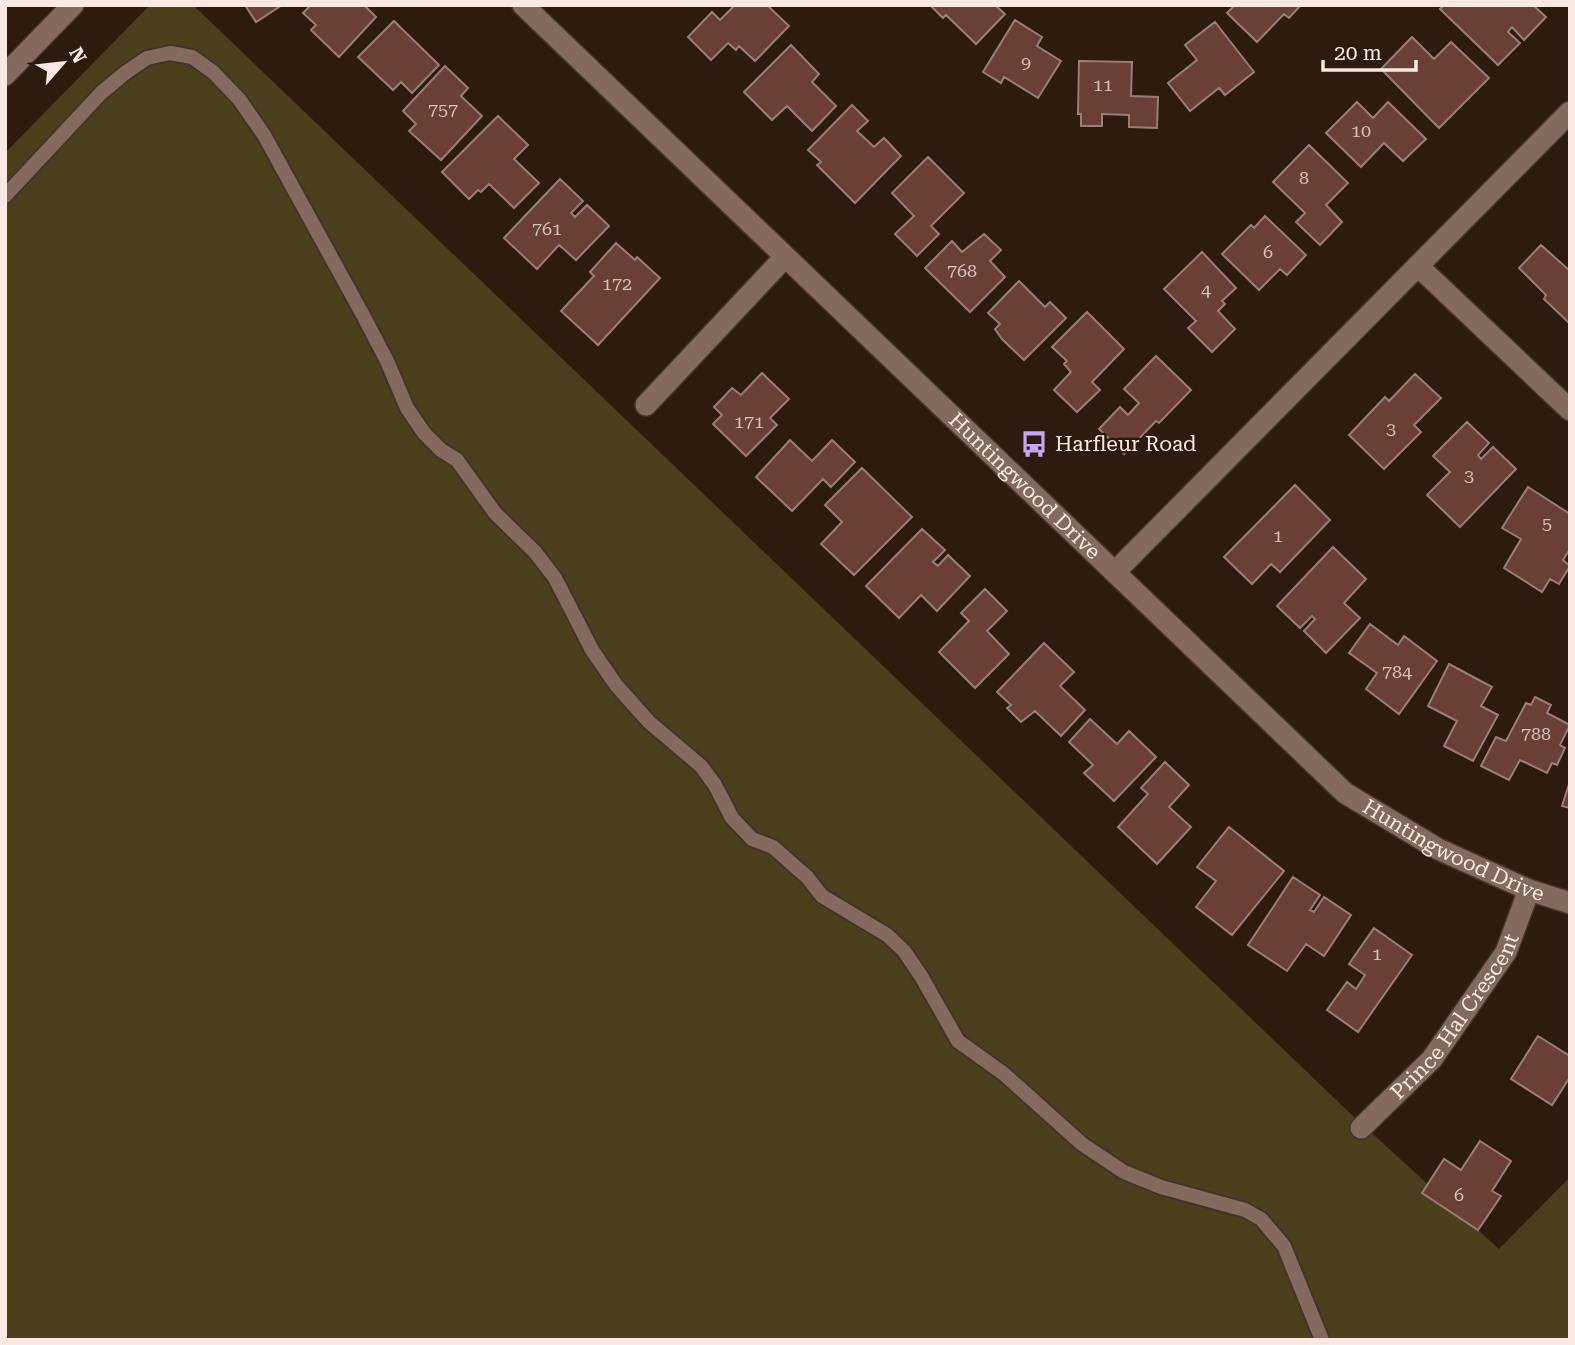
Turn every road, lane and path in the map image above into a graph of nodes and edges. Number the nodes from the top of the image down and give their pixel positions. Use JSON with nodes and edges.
{"nodes":[{"id":1,"x":73,"y":5,"type":"edge"},
{"id":2,"x":526,"y":6,"type":"edge"},
{"id":3,"x":5,"y":75,"type":"edge"},
{"id":4,"x":1570,"y":112,"type":"edge"},
{"id":5,"x":5,"y":196,"type":"edge"},
{"id":6,"x":785,"y":257,"type":"junction"},
{"id":7,"x":1418,"y":266,"type":"junction"},
{"id":8,"x":646,"y":405,"type":"dead end"},
{"id":9,"x":1570,"y":410,"type":"edge"},
{"id":10,"x":1115,"y":572,"type":"junction"},
{"id":11,"x":1529,"y":890,"type":"junction"},
{"id":12,"x":1570,"y":903,"type":"edge"},
{"id":13,"x":1361,"y":1128,"type":"dead end"},
{"id":14,"x":1322,"y":1340,"type":"edge"}],
"edges":[{"from":1,"to":3,"type":"street"},
{"from":2,"to":6,"type":"street","name":"Huntingwood Drive"},
{"from":4,"to":7,"type":"street"},
{"from":5,"to":14,"type":"lane"},
{"from":6,"to":8,"type":"street"},
{"from":6,"to":10,"type":"street","name":"Huntingwood Drive"},
{"from":7,"to":9,"type":"street"},
{"from":7,"to":10,"type":"street"},
{"from":10,"to":11,"type":"street","name":"Huntingwood Drive"},
{"from":11,"to":12,"type":"street","name":"Huntingwood Drive"},
{"from":11,"to":13,"type":"street","name":"Prince Hal Crescent"}]}
